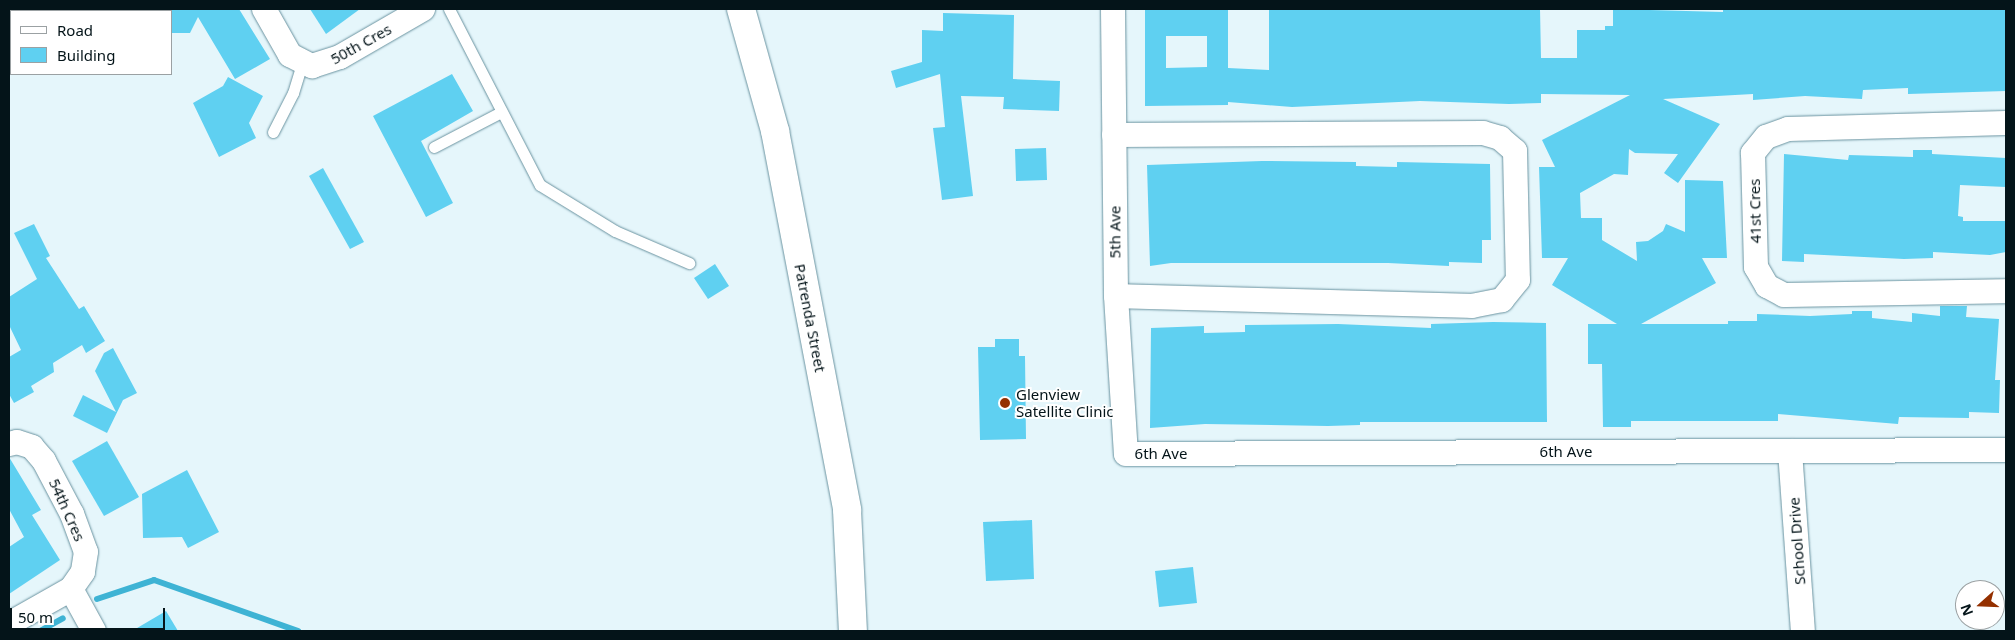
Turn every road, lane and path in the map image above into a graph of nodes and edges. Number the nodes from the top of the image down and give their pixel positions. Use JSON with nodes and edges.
{"nodes":[{"id":1,"x":264,"y":9,"type":"edge"},
{"id":2,"x":423,"y":9,"type":"edge"},
{"id":3,"x":449,"y":9,"type":"edge"},
{"id":4,"x":741,"y":9,"type":"edge"},
{"id":5,"x":1113,"y":9,"type":"edge"},
{"id":6,"x":302,"y":63,"type":"junction"},
{"id":7,"x":501,"y":112,"type":"junction"},
{"id":8,"x":2006,"y":123,"type":"edge"},
{"id":9,"x":273,"y":132,"type":"dead end"},
{"id":10,"x":1114,"y":135,"type":"junction"},
{"id":11,"x":434,"y":147,"type":"dead end"},
{"id":12,"x":689,"y":263,"type":"dead end"},
{"id":13,"x":2006,"y":291,"type":"edge"},
{"id":14,"x":1116,"y":296,"type":"junction"},
{"id":15,"x":9,"y":444,"type":"edge"},
{"id":16,"x":2006,"y":450,"type":"edge"},
{"id":17,"x":1790,"y":451,"type":"junction"},
{"id":18,"x":1126,"y":454,"type":"joint"},
{"id":19,"x":71,"y":589,"type":"junction"},
{"id":20,"x":9,"y":624,"type":"edge"},
{"id":21,"x":94,"y":631,"type":"edge"},
{"id":22,"x":852,"y":631,"type":"edge"},
{"id":23,"x":1803,"y":631,"type":"edge"}],
"edges":[{"from":1,"to":6,"type":"street"},
{"from":2,"to":6,"type":"street","name":"50th Cres"},
{"from":3,"to":7,"type":"lane"},
{"from":4,"to":22,"type":"street","name":"Patrenda Street"},
{"from":5,"to":10,"type":"street","name":"5th Ave"},
{"from":6,"to":9,"type":"lane"},
{"from":7,"to":11,"type":"lane"},
{"from":7,"to":12,"type":"lane"},
{"from":8,"to":13,"type":"street","name":"41st Cres"},
{"from":10,"to":14,"type":"street","name":"5th Ave"},
{"from":10,"to":14,"type":"street"},
{"from":14,"to":18,"type":"street","name":"5th Ave"},
{"from":15,"to":19,"type":"street","name":"54th Cres"},
{"from":16,"to":17,"type":"street","name":"6th Ave"},
{"from":17,"to":18,"type":"street","name":"6th Ave"},
{"from":17,"to":23,"type":"street","name":"School Drive"},
{"from":19,"to":20,"type":"street","name":"54th Cres"},
{"from":19,"to":21,"type":"street"}]}
